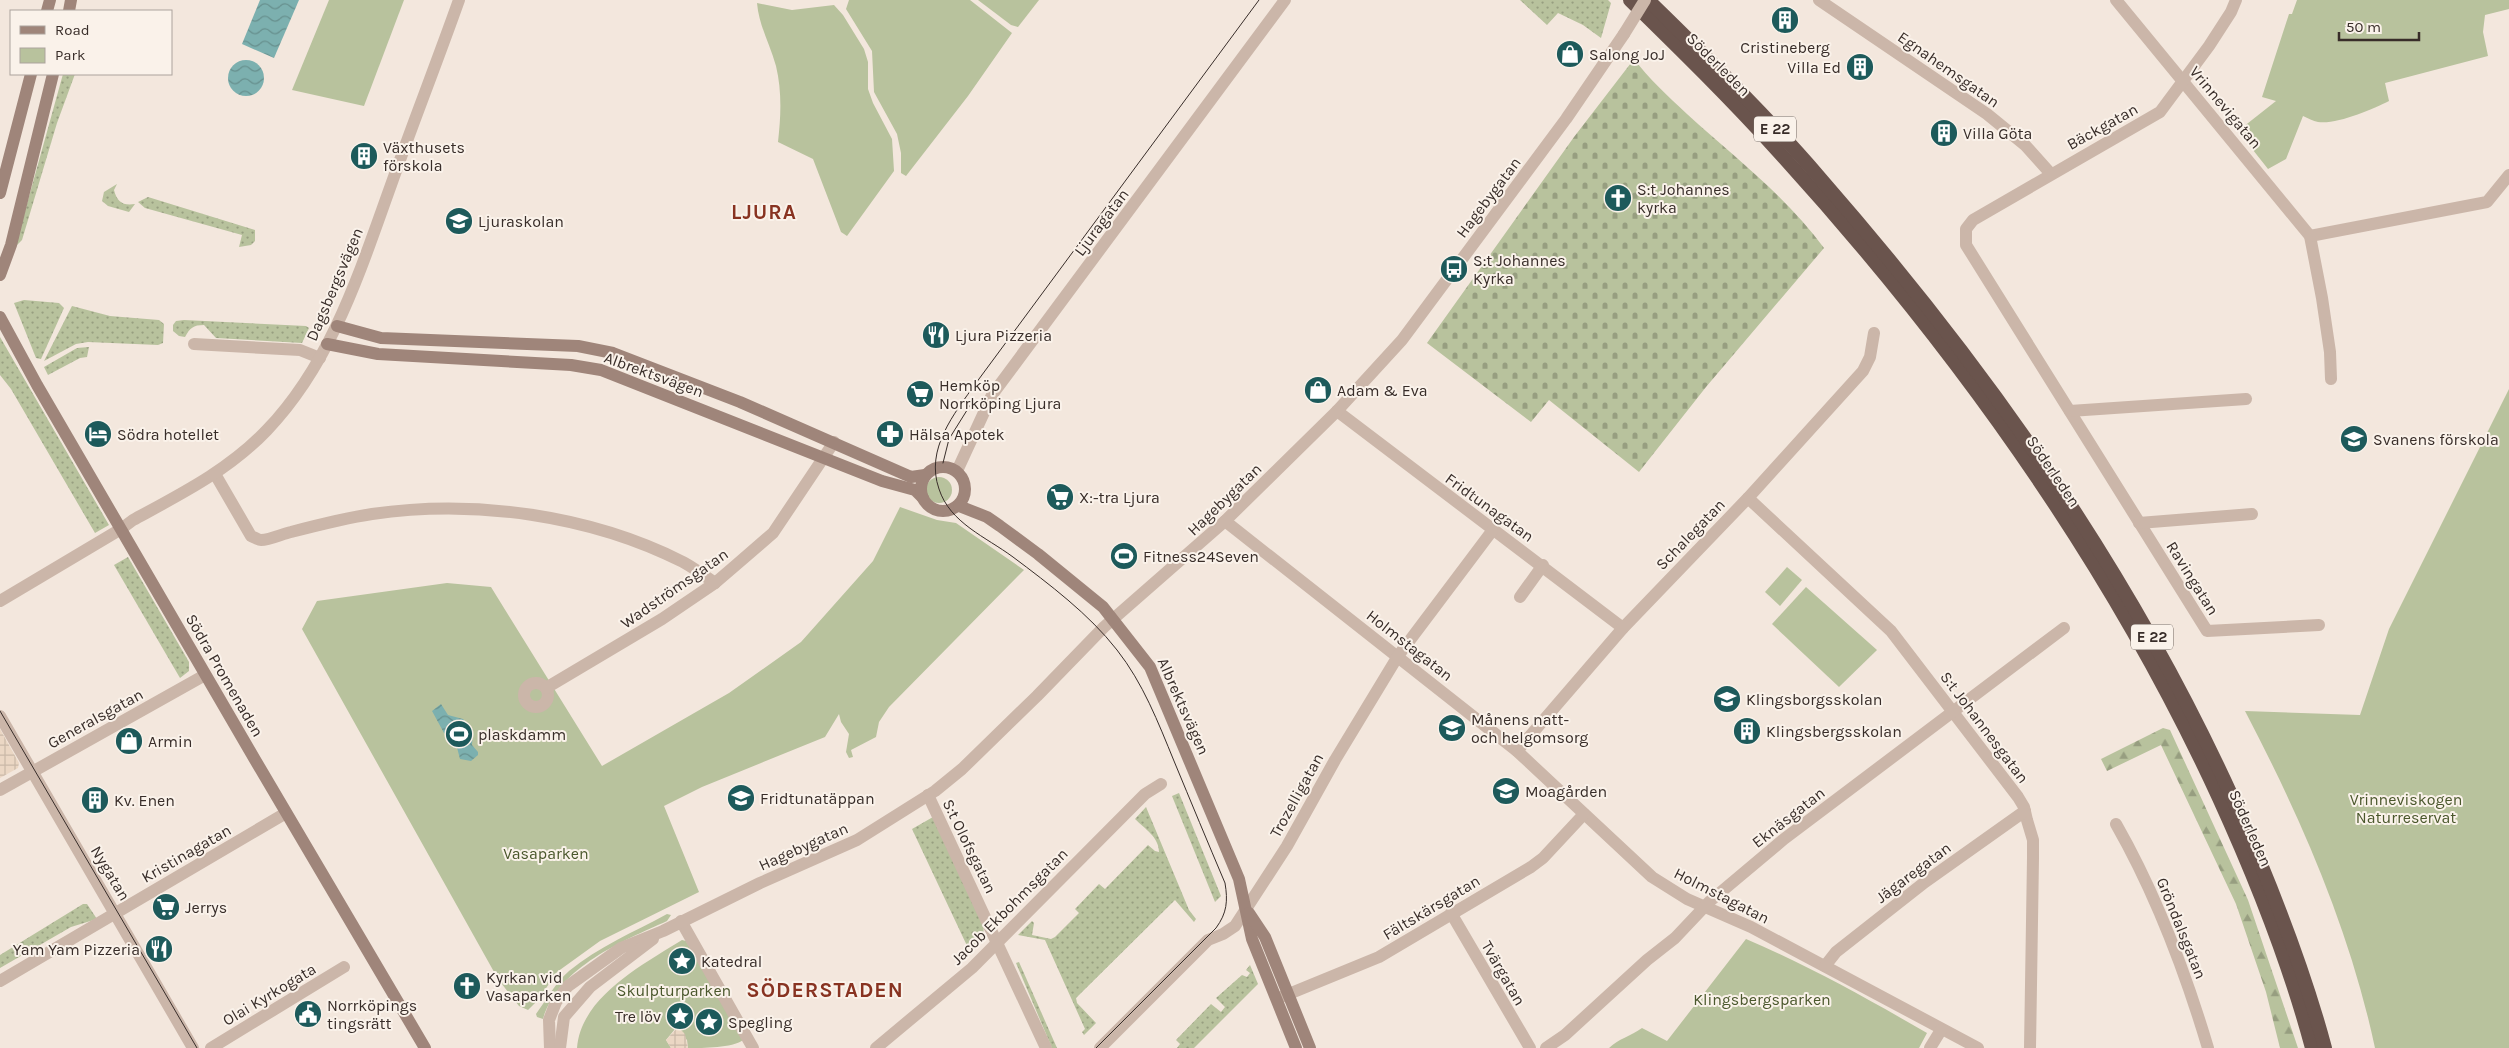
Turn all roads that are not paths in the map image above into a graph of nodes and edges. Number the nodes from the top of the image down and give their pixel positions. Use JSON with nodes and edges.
{"nodes":[{"id":1,"x":459,"y":0,"type":"edge"},
{"id":2,"x":1285,"y":0,"type":"edge"},
{"id":3,"x":1630,"y":0,"type":"edge"},
{"id":4,"x":1646,"y":0,"type":"edge"},
{"id":5,"x":1819,"y":0,"type":"edge"},
{"id":6,"x":2116,"y":0,"type":"edge"},
{"id":7,"x":2236,"y":0,"type":"edge"},
{"id":8,"x":31,"y":75,"type":"edge"},
{"id":9,"x":53,"y":75,"type":"edge"},
{"id":10,"x":2182,"y":80,"type":"junction"},
{"id":11,"x":2051,"y":174,"type":"junction"},
{"id":12,"x":2509,"y":176,"type":"edge"},
{"id":13,"x":0,"y":193,"type":"edge"},
{"id":14,"x":2310,"y":236,"type":"junction"},
{"id":15,"x":1970,"y":250,"type":"joint"},
{"id":16,"x":0,"y":275,"type":"edge"},
{"id":17,"x":0,"y":317,"type":"edge"},
{"id":18,"x":338,"y":326,"type":"junction"},
{"id":19,"x":1874,"y":333,"type":"dead end"},
{"id":20,"x":194,"y":344,"type":"dead end"},
{"id":21,"x":328,"y":344,"type":"junction"},
{"id":22,"x":320,"y":358,"type":"junction"},
{"id":23,"x":2331,"y":379,"type":"dead end"},
{"id":24,"x":2246,"y":399,"type":"dead end"},
{"id":25,"x":1337,"y":411,"type":"junction"},
{"id":26,"x":2070,"y":411,"type":"junction"},
{"id":27,"x":834,"y":442,"type":"junction"},
{"id":28,"x":825,"y":458,"type":"junction"},
{"id":29,"x":956,"y":471,"type":"junction"},
{"id":30,"x":215,"y":474,"type":"junction"},
{"id":31,"x":925,"y":475,"type":"junction"},
{"id":32,"x":965,"y":491,"type":"junction"},
{"id":33,"x":923,"y":498,"type":"junction"},
{"id":34,"x":1748,"y":498,"type":"junction"},
{"id":35,"x":959,"y":506,"type":"junction"},
{"id":36,"x":2252,"y":514,"type":"dead end"},
{"id":37,"x":987,"y":517,"type":"junction"},
{"id":38,"x":1224,"y":522,"type":"junction"},
{"id":39,"x":2139,"y":523,"type":"junction"},
{"id":40,"x":121,"y":529,"type":"junction"},
{"id":41,"x":1492,"y":531,"type":"junction"},
{"id":42,"x":1543,"y":566,"type":"junction"},
{"id":43,"x":715,"y":583,"type":"junction"},
{"id":44,"x":1520,"y":597,"type":"dead end"},
{"id":45,"x":0,"y":601,"type":"edge"},
{"id":46,"x":1114,"y":618,"type":"junction"},
{"id":47,"x":2319,"y":625,"type":"dead end"},
{"id":48,"x":1623,"y":628,"type":"junction"},
{"id":49,"x":2064,"y":628,"type":"dead end"},
{"id":50,"x":1398,"y":656,"type":"junction"},
{"id":51,"x":205,"y":675,"type":"junction"},
{"id":52,"x":546,"y":688,"type":"dead end"},
{"id":53,"x":1953,"y":712,"type":"junction"},
{"id":54,"x":0,"y":716,"type":"edge"},
{"id":55,"x":1517,"y":751,"type":"junction"},
{"id":56,"x":32,"y":771,"type":"junction"},
{"id":57,"x":1161,"y":784,"type":"dead end"},
{"id":58,"x":0,"y":790,"type":"edge"},
{"id":59,"x":928,"y":795,"type":"junction"},
{"id":60,"x":2025,"y":811,"type":"junction"},
{"id":61,"x":286,"y":813,"type":"junction"},
{"id":62,"x":1584,"y":814,"type":"junction"},
{"id":63,"x":2116,"y":824,"type":"dead end"},
{"id":64,"x":1704,"y":907,"type":"junction"},
{"id":65,"x":1246,"y":909,"type":"junction"},
{"id":66,"x":116,"y":913,"type":"junction"},
{"id":67,"x":1451,"y":913,"type":"junction"},
{"id":68,"x":681,"y":921,"type":"junction"},
{"id":69,"x":664,"y":931,"type":"junction"},
{"id":70,"x":998,"y":942,"type":"junction"},
{"id":71,"x":1825,"y":966,"type":"junction"},
{"id":72,"x":344,"y":967,"type":"dead end"},
{"id":73,"x":0,"y":981,"type":"edge"},
{"id":74,"x":1288,"y":994,"type":"junction"},
{"id":75,"x":1276,"y":999,"type":"junction"},
{"id":76,"x":1941,"y":1030,"type":"junction"},
{"id":77,"x":193,"y":1048,"type":"edge"},
{"id":78,"x":210,"y":1048,"type":"edge"},
{"id":79,"x":425,"y":1048,"type":"edge"},
{"id":80,"x":550,"y":1048,"type":"edge"},
{"id":81,"x":560,"y":1048,"type":"edge"},
{"id":82,"x":754,"y":1048,"type":"edge"},
{"id":83,"x":876,"y":1048,"type":"edge"},
{"id":84,"x":1046,"y":1048,"type":"edge"},
{"id":85,"x":1100,"y":1048,"type":"edge"},
{"id":86,"x":1296,"y":1048,"type":"edge"},
{"id":87,"x":1310,"y":1048,"type":"edge"},
{"id":88,"x":1530,"y":1048,"type":"edge"},
{"id":89,"x":1546,"y":1048,"type":"edge"},
{"id":90,"x":1930,"y":1048,"type":"edge"},
{"id":91,"x":1978,"y":1048,"type":"edge"},
{"id":92,"x":2030,"y":1048,"type":"edge"},
{"id":93,"x":2208,"y":1048,"type":"edge"},
{"id":94,"x":2312,"y":1048,"type":"edge"},
{"id":95,"x":2325,"y":1048,"type":"edge"}],
"edges":[{"from":1,"to":18,"type":"street","name":"Dagsbergsvägen"},
{"from":2,"to":29,"type":"street","name":"Ljuragatan"},
{"from":3,"to":94,"type":"highway","name":"Söderleden","number":"E 22"},
{"from":4,"to":25,"type":"street","name":"Hagebygatan","bridge":true},
{"from":4,"to":95,"type":"highway","name":"Söderleden","number":"E 22"},
{"from":5,"to":11,"type":"street","name":"Egnahemsgatan"},
{"from":6,"to":10,"type":"street","name":"Vrinnevigatan"},
{"from":7,"to":10,"type":"street","name":"Bäckgatan"},
{"from":8,"to":13,"type":"main road"},
{"from":9,"to":16,"type":"main road"},
{"from":10,"to":11,"type":"street","name":"Bäckgatan"},
{"from":10,"to":14,"type":"street","name":"Vrinnevigatan"},
{"from":11,"to":15,"type":"street","name":"Bäckgatan"},
{"from":12,"to":14,"type":"street"},
{"from":14,"to":23,"type":"street","name":"Vrinnevigatan"},
{"from":15,"to":26,"type":"street","name":"Ravingatan"},
{"from":17,"to":40,"type":"main road","name":"Södra Promenaden"},
{"from":18,"to":21,"type":"street","name":"Dagsbergsvägen"},
{"from":18,"to":27,"type":"main road","name":"Albrektsvägen"},
{"from":19,"to":34,"type":"street","name":"Schalegatan"},
{"from":20,"to":22,"type":"street"},
{"from":21,"to":22,"type":"street","name":"Dagsbergsvägen"},
{"from":21,"to":28,"type":"main road","name":"Albrektsvägen"},
{"from":22,"to":30,"type":"street","name":"Dagsbergsvägen"},
{"from":24,"to":26,"type":"street"},
{"from":25,"to":38,"type":"street","name":"Hagebygatan"},
{"from":25,"to":41,"type":"street","name":"Fridtunagatan"},
{"from":26,"to":39,"type":"street","name":"Ravingatan"},
{"from":27,"to":28,"type":"street","name":"Wadströmsgatan"},
{"from":27,"to":31,"type":"main road","name":"Albrektsvägen"},
{"from":28,"to":33,"type":"main road","name":"Albrektsvägen"},
{"from":28,"to":43,"type":"street","name":"Wadströmsgatan"},
{"from":29,"to":31,"type":"main road"},
{"from":29,"to":32,"type":"main road"},
{"from":30,"to":40,"type":"street","name":"Dagsbergsvägen"},
{"from":30,"to":43,"type":"street"},
{"from":31,"to":33,"type":"main road"},
{"from":32,"to":35,"type":"main road"},
{"from":32,"to":37,"type":"main road","name":"Albrektsvägen"},
{"from":33,"to":35,"type":"main road"},
{"from":34,"to":48,"type":"street","name":"Schalegatan"},
{"from":34,"to":53,"type":"street","name":"S:t Johannesgatan"},
{"from":35,"to":37,"type":"main road","name":"Albrektsvägen"},
{"from":36,"to":39,"type":"street","name":"Ravingatan"},
{"from":37,"to":46,"type":"main road","name":"Albrektsvägen"},
{"from":38,"to":46,"type":"street","name":"Hagebygatan"},
{"from":38,"to":50,"type":"street","name":"Holmstagatan"},
{"from":39,"to":47,"type":"street","name":"Ravingatan"},
{"from":40,"to":45,"type":"street","name":"Dagsbergsvägen"},
{"from":40,"to":51,"type":"main road","name":"Södra Promenaden"},
{"from":41,"to":42,"type":"street","name":"Fridtunagatan"},
{"from":41,"to":50,"type":"street","name":"Trozelligatan"},
{"from":42,"to":44,"type":"street"},
{"from":42,"to":48,"type":"street","name":"Fridtunagatan"},
{"from":43,"to":52,"type":"street","name":"Wadströmsgatan"},
{"from":46,"to":59,"type":"street","name":"Hagebygatan"},
{"from":46,"to":65,"type":"main road","name":"Albrektsvägen"},
{"from":48,"to":55,"type":"street","name":"Schalegatan"},
{"from":49,"to":53,"type":"street","name":"Eknäsgatan"},
{"from":50,"to":55,"type":"street","name":"Holmstagatan"},
{"from":50,"to":65,"type":"street","name":"Trozelligatan"},
{"from":51,"to":56,"type":"street","name":"Generalsgatan"},
{"from":51,"to":61,"type":"main road","name":"Södra Promenaden"},
{"from":53,"to":60,"type":"street","name":"S:t Johannesgatan"},
{"from":53,"to":64,"type":"street","name":"Eknäsgatan"},
{"from":54,"to":56,"type":"street","name":"Nygatan"},
{"from":55,"to":62,"type":"street","name":"Holmstagatan"},
{"from":56,"to":58,"type":"street","name":"Generalsgatan"},
{"from":56,"to":66,"type":"street","name":"Nygatan"},
{"from":57,"to":70,"type":"street","name":"Jacob Ekbohmsgatan"},
{"from":59,"to":68,"type":"street","name":"Hagebygatan"},
{"from":59,"to":70,"type":"street","name":"S:t Olofsgatan"},
{"from":60,"to":71,"type":"street","name":"Jägaregatan"},
{"from":60,"to":92,"type":"street","name":"S:t Johannesgatan"},
{"from":61,"to":66,"type":"street","name":"Kristinagatan"},
{"from":61,"to":79,"type":"main road","name":"Södra Promenaden"},
{"from":62,"to":64,"type":"street","name":"Holmstagatan"},
{"from":62,"to":67,"type":"street","name":"Fältskärsgatan"},
{"from":63,"to":93,"type":"street","name":"Gröndalsgatan"},
{"from":64,"to":71,"type":"street","name":"Holmstagatan"},
{"from":64,"to":89,"type":"street","name":"Eknäsgatan"},
{"from":65,"to":74,"type":"main road","name":"Albrektsvägen"},
{"from":65,"to":75,"type":"main road","name":"Albrektsvägen"},
{"from":65,"to":85,"type":"street","name":"Trozelligatan"},
{"from":66,"to":73,"type":"street","name":"Kristinagatan"},
{"from":66,"to":77,"type":"street","name":"Nygatan"},
{"from":67,"to":74,"type":"street","name":"Fältskärsgatan"},
{"from":67,"to":88,"type":"street","name":"Tvärgatan"},
{"from":68,"to":69,"type":"street","name":"Hagebygatan"},
{"from":68,"to":82,"type":"street"},
{"from":69,"to":80,"type":"street","name":"Hagebygatan"},
{"from":69,"to":81,"type":"street","name":"Hagebygatan"},
{"from":70,"to":83,"type":"street","name":"Jacob Ekbohmsgatan"},
{"from":70,"to":84,"type":"street","name":"S:t Olofsgatan"},
{"from":71,"to":76,"type":"street","name":"Holmstagatan"},
{"from":72,"to":78,"type":"street","name":"Olai Kyrkogata"},
{"from":74,"to":75,"type":"street","name":"Fältskärsgatan"},
{"from":74,"to":87,"type":"main road","name":"Albrektsvägen"},
{"from":75,"to":86,"type":"main road","name":"Albrektsvägen"},
{"from":76,"to":90,"type":"street"},
{"from":76,"to":91,"type":"street","name":"Holmstagatan"}]}
